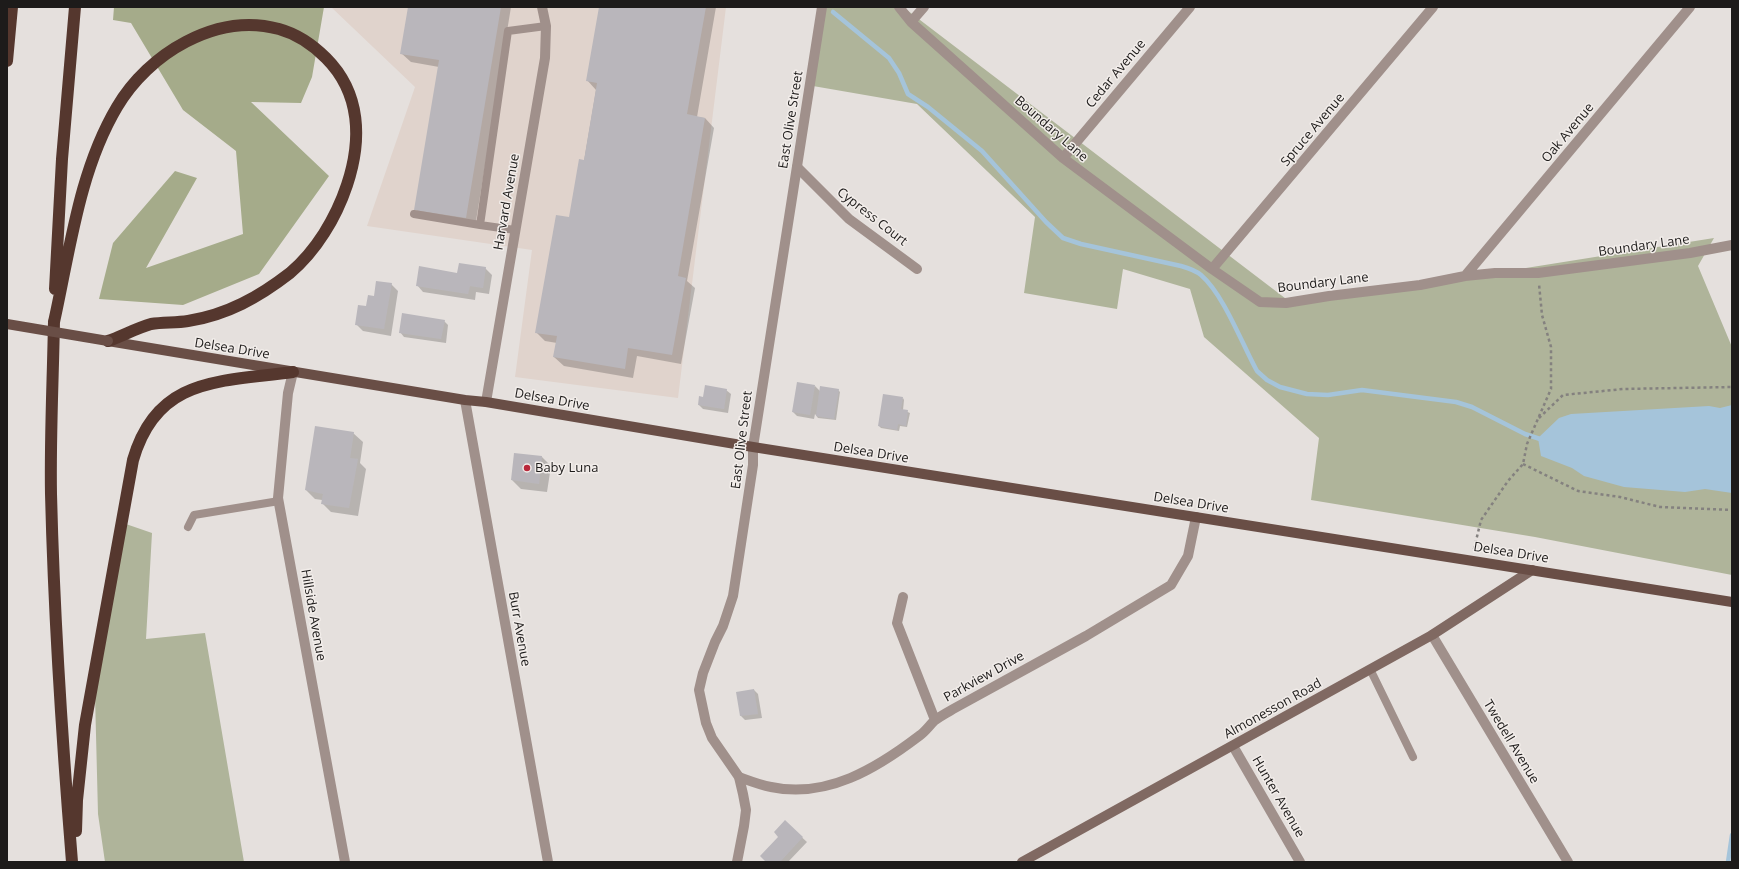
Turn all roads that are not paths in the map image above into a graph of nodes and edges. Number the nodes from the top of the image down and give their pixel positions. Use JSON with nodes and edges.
{"nodes":[{"id":1,"x":12,"y":7,"type":"edge"},
{"id":2,"x":75,"y":7,"type":"edge"},
{"id":3,"x":542,"y":7,"type":"edge"},
{"id":4,"x":822,"y":7,"type":"edge"},
{"id":5,"x":899,"y":7,"type":"edge"},
{"id":6,"x":924,"y":7,"type":"edge"},
{"id":7,"x":1190,"y":7,"type":"edge"},
{"id":8,"x":1433,"y":7,"type":"edge"},
{"id":9,"x":1690,"y":7,"type":"edge"},
{"id":10,"x":911,"y":22,"type":"junction"},
{"id":11,"x":546,"y":26,"type":"junction"},
{"id":12,"x":7,"y":62,"type":"edge"},
{"id":13,"x":1063,"y":158,"type":"junction"},
{"id":14,"x":797,"y":167,"type":"junction"},
{"id":15,"x":414,"y":214,"type":"dead end"},
{"id":16,"x":480,"y":225,"type":"junction"},
{"id":17,"x":515,"y":230,"type":"junction"},
{"id":18,"x":1732,"y":245,"type":"edge"},
{"id":19,"x":917,"y":269,"type":"dead end"},
{"id":20,"x":1212,"y":269,"type":"junction"},
{"id":21,"x":1465,"y":276,"type":"junction"},
{"id":22,"x":54,"y":322,"type":"junction"},
{"id":23,"x":7,"y":324,"type":"edge"},
{"id":24,"x":108,"y":342,"type":"junction"},
{"id":25,"x":292,"y":372,"type":"junction"},
{"id":26,"x":465,"y":400,"type":"junction"},
{"id":27,"x":486,"y":402,"type":"junction"},
{"id":28,"x":753,"y":447,"type":"junction"},
{"id":29,"x":279,"y":500,"type":"junction"},
{"id":30,"x":1196,"y":517,"type":"junction"},
{"id":31,"x":188,"y":527,"type":"dead end"},
{"id":32,"x":1532,"y":570,"type":"junction"},
{"id":33,"x":903,"y":597,"type":"dead end"},
{"id":34,"x":1732,"y":602,"type":"edge"},
{"id":35,"x":1432,"y":635,"type":"junction"},
{"id":36,"x":1370,"y":669,"type":"junction"},
{"id":37,"x":935,"y":720,"type":"junction"},
{"id":38,"x":1233,"y":746,"type":"junction"},
{"id":39,"x":1413,"y":757,"type":"dead end"},
{"id":40,"x":739,"y":777,"type":"junction"},
{"id":41,"x":1038,"y":858,"type":"edge"},
{"id":42,"x":72,"y":862,"type":"edge"},
{"id":43,"x":77,"y":862,"type":"edge"},
{"id":44,"x":345,"y":862,"type":"edge"},
{"id":45,"x":548,"y":862,"type":"edge"},
{"id":46,"x":737,"y":862,"type":"edge"},
{"id":47,"x":1022,"y":862,"type":"edge"},
{"id":48,"x":1300,"y":862,"type":"edge"},
{"id":49,"x":1568,"y":862,"type":"edge"}],
"edges":[{"from":1,"to":12,"type":"highway"},
{"from":2,"to":22,"type":"highway"},
{"from":3,"to":11,"type":"street","name":"Harvard Avenue"},
{"from":4,"to":14,"type":"street","name":"East Olive Street"},
{"from":5,"to":10,"type":"street","name":"Boundary Lane"},
{"from":6,"to":10,"type":"street"},
{"from":7,"to":13,"type":"street","name":"Cedar Avenue"},
{"from":8,"to":20,"type":"street","name":"Spruce Avenue"},
{"from":9,"to":21,"type":"street","name":"Oak Avenue"},
{"from":10,"to":13,"type":"street","name":"Boundary Lane"},
{"from":11,"to":16,"type":"lane"},
{"from":11,"to":17,"type":"street","name":"Harvard Avenue"},
{"from":13,"to":20,"type":"street","name":"Boundary Lane"},
{"from":14,"to":19,"type":"street","name":"Cypress Court"},
{"from":14,"to":28,"type":"street","name":"East Olive Street"},
{"from":15,"to":16,"type":"lane"},
{"from":16,"to":17,"type":"lane"},
{"from":17,"to":27,"type":"street","name":"Harvard Avenue"},
{"from":18,"to":21,"type":"street","name":"Boundary Lane"},
{"from":20,"to":21,"type":"street","name":"Boundary Lane"},
{"from":22,"to":24,"type":"highway"},
{"from":22,"to":42,"type":"highway"},
{"from":23,"to":24,"type":"main road","name":"Delsea Drive","bridge":true},
{"from":24,"to":25,"type":"main road","name":"Delsea Drive"},
{"from":25,"to":26,"type":"main road","name":"Delsea Drive"},
{"from":25,"to":29,"type":"street","name":"Hillside Avenue"},
{"from":25,"to":43,"type":"highway"},
{"from":26,"to":27,"type":"main road","name":"Delsea Drive"},
{"from":26,"to":45,"type":"street","name":"Burr Avenue"},
{"from":27,"to":28,"type":"main road","name":"Delsea Drive"},
{"from":28,"to":30,"type":"main road","name":"Delsea Drive"},
{"from":28,"to":40,"type":"street","name":"East Olive Street"},
{"from":29,"to":31,"type":"lane"},
{"from":29,"to":44,"type":"street","name":"Hillside Avenue"},
{"from":30,"to":32,"type":"main road","name":"Delsea Drive"},
{"from":30,"to":37,"type":"street","name":"Parkview Drive"},
{"from":32,"to":34,"type":"main road","name":"Delsea Drive"},
{"from":32,"to":35,"type":"main road","name":"Almonesson Road"},
{"from":33,"to":37,"type":"street"},
{"from":35,"to":36,"type":"main road","name":"Almonesson Road"},
{"from":35,"to":49,"type":"street","name":"Twedell Avenue"},
{"from":36,"to":38,"type":"main road","name":"Almonesson Road"},
{"from":36,"to":39,"type":"lane"},
{"from":37,"to":40,"type":"street","name":"Parkview Drive"},
{"from":38,"to":41,"type":"main road","name":"Almonesson Road"},
{"from":38,"to":48,"type":"street","name":"Hunter Avenue"},
{"from":40,"to":46,"type":"street","name":"East Olive Street"},
{"from":41,"to":47,"type":"main road","name":"Almonesson Road"}]}
